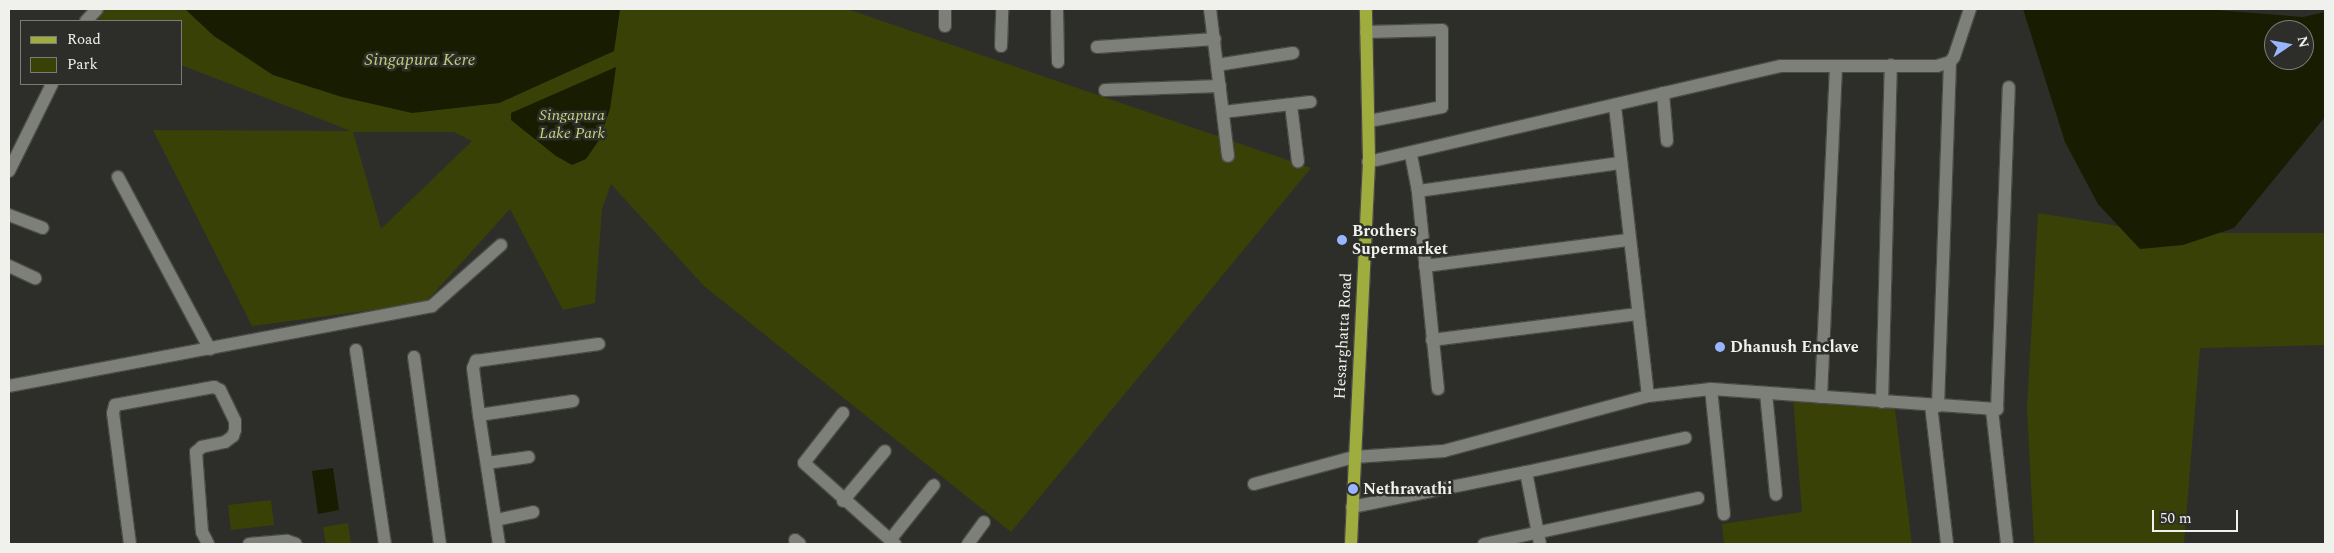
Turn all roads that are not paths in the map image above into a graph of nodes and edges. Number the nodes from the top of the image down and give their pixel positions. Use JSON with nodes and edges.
{"nodes":[{"id":1,"x":97,"y":9,"type":"edge"},
{"id":2,"x":944,"y":9,"type":"edge"},
{"id":3,"x":1002,"y":9,"type":"edge"},
{"id":4,"x":1057,"y":9,"type":"edge"},
{"id":5,"x":1210,"y":9,"type":"edge"},
{"id":6,"x":1366,"y":9,"type":"edge"},
{"id":7,"x":1970,"y":9,"type":"edge"},
{"id":8,"x":87,"y":20,"type":"edge"},
{"id":9,"x":945,"y":26,"type":"dead end"},
{"id":10,"x":1366,"y":32,"type":"junction"},
{"id":11,"x":1215,"y":39,"type":"junction"},
{"id":12,"x":1001,"y":46,"type":"dead end"},
{"id":13,"x":1097,"y":47,"type":"dead end"},
{"id":14,"x":1292,"y":54,"type":"dead end"},
{"id":15,"x":1058,"y":62,"type":"dead end"},
{"id":16,"x":1950,"y":62,"type":"junction"},
{"id":17,"x":1218,"y":65,"type":"junction"},
{"id":18,"x":1891,"y":65,"type":"junction"},
{"id":19,"x":1836,"y":66,"type":"junction"},
{"id":20,"x":52,"y":85,"type":"edge"},
{"id":21,"x":1220,"y":86,"type":"junction"},
{"id":22,"x":2009,"y":87,"type":"dead end"},
{"id":23,"x":1105,"y":90,"type":"dead end"},
{"id":24,"x":1663,"y":93,"type":"junction"},
{"id":25,"x":1310,"y":102,"type":"dead end"},
{"id":26,"x":1291,"y":104,"type":"junction"},
{"id":27,"x":1615,"y":104,"type":"junction"},
{"id":28,"x":1223,"y":112,"type":"junction"},
{"id":29,"x":1369,"y":121,"type":"junction"},
{"id":30,"x":1667,"y":141,"type":"dead end"},
{"id":31,"x":1410,"y":155,"type":"junction"},
{"id":32,"x":1228,"y":156,"type":"dead end"},
{"id":33,"x":1298,"y":162,"type":"dead end"},
{"id":34,"x":1368,"y":162,"type":"junction"},
{"id":35,"x":1621,"y":163,"type":"junction"},
{"id":36,"x":9,"y":170,"type":"edge"},
{"id":37,"x":118,"y":178,"type":"dead end"},
{"id":38,"x":1418,"y":191,"type":"junction"},
{"id":39,"x":9,"y":215,"type":"edge"},
{"id":40,"x":42,"y":228,"type":"dead end"},
{"id":41,"x":1629,"y":240,"type":"junction"},
{"id":42,"x":501,"y":246,"type":"dead end"},
{"id":43,"x":9,"y":266,"type":"edge"},
{"id":44,"x":1425,"y":266,"type":"junction"},
{"id":45,"x":35,"y":278,"type":"dead end"},
{"id":46,"x":1637,"y":314,"type":"junction"},
{"id":47,"x":1432,"y":340,"type":"junction"},
{"id":48,"x":599,"y":344,"type":"dead end"},
{"id":49,"x":210,"y":349,"type":"junction"},
{"id":50,"x":356,"y":350,"type":"dead end"},
{"id":51,"x":414,"y":357,"type":"dead end"},
{"id":52,"x":9,"y":386,"type":"edge"},
{"id":53,"x":1438,"y":389,"type":"dead end"},
{"id":54,"x":1712,"y":389,"type":"junction"},
{"id":55,"x":1766,"y":393,"type":"junction"},
{"id":56,"x":1648,"y":396,"type":"junction"},
{"id":57,"x":1821,"y":397,"type":"junction"},
{"id":58,"x":573,"y":401,"type":"dead end"},
{"id":59,"x":1882,"y":402,"type":"junction"},
{"id":60,"x":1934,"y":406,"type":"junction"},
{"id":61,"x":1992,"y":410,"type":"junction"},
{"id":62,"x":843,"y":413,"type":"dead end"},
{"id":63,"x":479,"y":415,"type":"junction"},
{"id":64,"x":1685,"y":438,"type":"dead end"},
{"id":65,"x":885,"y":451,"type":"dead end"},
{"id":66,"x":529,"y":457,"type":"dead end"},
{"id":67,"x":1354,"y":457,"type":"junction"},
{"id":68,"x":487,"y":463,"type":"junction"},
{"id":69,"x":1526,"y":472,"type":"junction"},
{"id":70,"x":934,"y":484,"type":"dead end"},
{"id":71,"x":1254,"y":484,"type":"dead end"},
{"id":72,"x":1776,"y":495,"type":"dead end"},
{"id":73,"x":1698,"y":498,"type":"dead end"},
{"id":74,"x":843,"y":501,"type":"junction"},
{"id":75,"x":1352,"y":507,"type":"junction"},
{"id":76,"x":533,"y":512,"type":"dead end"},
{"id":77,"x":1724,"y":514,"type":"dead end"},
{"id":78,"x":496,"y":520,"type":"junction"},
{"id":79,"x":984,"y":522,"type":"dead end"},
{"id":80,"x":1539,"y":539,"type":"edge"},
{"id":81,"x":892,"y":542,"type":"edge"},
{"id":82,"x":130,"y":544,"type":"edge"},
{"id":83,"x":208,"y":544,"type":"edge"},
{"id":84,"x":249,"y":544,"type":"edge"},
{"id":85,"x":296,"y":544,"type":"edge"},
{"id":86,"x":385,"y":544,"type":"edge"},
{"id":87,"x":440,"y":544,"type":"edge"},
{"id":88,"x":499,"y":544,"type":"edge"},
{"id":89,"x":968,"y":544,"type":"edge"},
{"id":90,"x":1351,"y":544,"type":"edge"},
{"id":91,"x":1484,"y":544,"type":"edge"},
{"id":92,"x":1947,"y":544,"type":"edge"},
{"id":93,"x":2007,"y":544,"type":"edge"}],
"edges":[{"from":1,"to":8,"type":"street"},
{"from":2,"to":9,"type":"street"},
{"from":3,"to":12,"type":"street"},
{"from":4,"to":15,"type":"street"},
{"from":5,"to":11,"type":"street"},
{"from":6,"to":10,"type":"main road","name":"Hesarghatta Road"},
{"from":7,"to":16,"type":"street"},
{"from":10,"to":29,"type":"main road","name":"Hesarghatta Road"},
{"from":10,"to":29,"type":"street"},
{"from":11,"to":13,"type":"street"},
{"from":11,"to":17,"type":"street"},
{"from":14,"to":17,"type":"street"},
{"from":16,"to":18,"type":"street"},
{"from":16,"to":60,"type":"street"},
{"from":17,"to":21,"type":"street"},
{"from":18,"to":19,"type":"street"},
{"from":18,"to":59,"type":"street"},
{"from":19,"to":24,"type":"street"},
{"from":19,"to":57,"type":"street"},
{"from":20,"to":36,"type":"street"},
{"from":21,"to":23,"type":"street"},
{"from":21,"to":28,"type":"street"},
{"from":22,"to":61,"type":"street"},
{"from":24,"to":27,"type":"street"},
{"from":24,"to":30,"type":"street"},
{"from":25,"to":26,"type":"street"},
{"from":26,"to":28,"type":"street"},
{"from":26,"to":33,"type":"street"},
{"from":27,"to":31,"type":"street"},
{"from":27,"to":35,"type":"street"},
{"from":28,"to":32,"type":"street"},
{"from":29,"to":34,"type":"main road","name":"Hesarghatta Road"},
{"from":31,"to":34,"type":"street"},
{"from":31,"to":38,"type":"street"},
{"from":34,"to":67,"type":"main road","name":"Hesarghatta Road"},
{"from":35,"to":38,"type":"street"},
{"from":35,"to":41,"type":"street"},
{"from":37,"to":49,"type":"street"},
{"from":38,"to":44,"type":"street"},
{"from":39,"to":40,"type":"street"},
{"from":41,"to":44,"type":"street"},
{"from":41,"to":46,"type":"street"},
{"from":42,"to":49,"type":"street"},
{"from":43,"to":45,"type":"street"},
{"from":44,"to":47,"type":"street"},
{"from":46,"to":47,"type":"street"},
{"from":46,"to":56,"type":"street"},
{"from":47,"to":53,"type":"street"},
{"from":48,"to":63,"type":"street"},
{"from":49,"to":52,"type":"street"},
{"from":50,"to":86,"type":"street"},
{"from":51,"to":87,"type":"street"},
{"from":54,"to":55,"type":"street"},
{"from":54,"to":56,"type":"street"},
{"from":54,"to":77,"type":"street"},
{"from":55,"to":57,"type":"street"},
{"from":55,"to":72,"type":"street"},
{"from":56,"to":67,"type":"street"},
{"from":57,"to":59,"type":"street"},
{"from":58,"to":63,"type":"street"},
{"from":59,"to":60,"type":"street"},
{"from":60,"to":61,"type":"street"},
{"from":60,"to":92,"type":"street"},
{"from":61,"to":93,"type":"street"},
{"from":62,"to":74,"type":"street"},
{"from":63,"to":68,"type":"street"},
{"from":64,"to":69,"type":"street"},
{"from":65,"to":74,"type":"street"},
{"from":66,"to":68,"type":"street"},
{"from":67,"to":71,"type":"street"},
{"from":67,"to":75,"type":"main road","name":"Hesarghatta Road"},
{"from":68,"to":78,"type":"street"},
{"from":69,"to":75,"type":"street"},
{"from":69,"to":80,"type":"street"},
{"from":70,"to":81,"type":"street"},
{"from":73,"to":80,"type":"street"},
{"from":74,"to":81,"type":"street"},
{"from":75,"to":90,"type":"main road","name":"Hesarghatta Road"},
{"from":76,"to":78,"type":"street"},
{"from":78,"to":88,"type":"street"},
{"from":79,"to":89,"type":"street"},
{"from":80,"to":91,"type":"street"},
{"from":82,"to":83,"type":"street"},
{"from":84,"to":85,"type":"street"}]}
